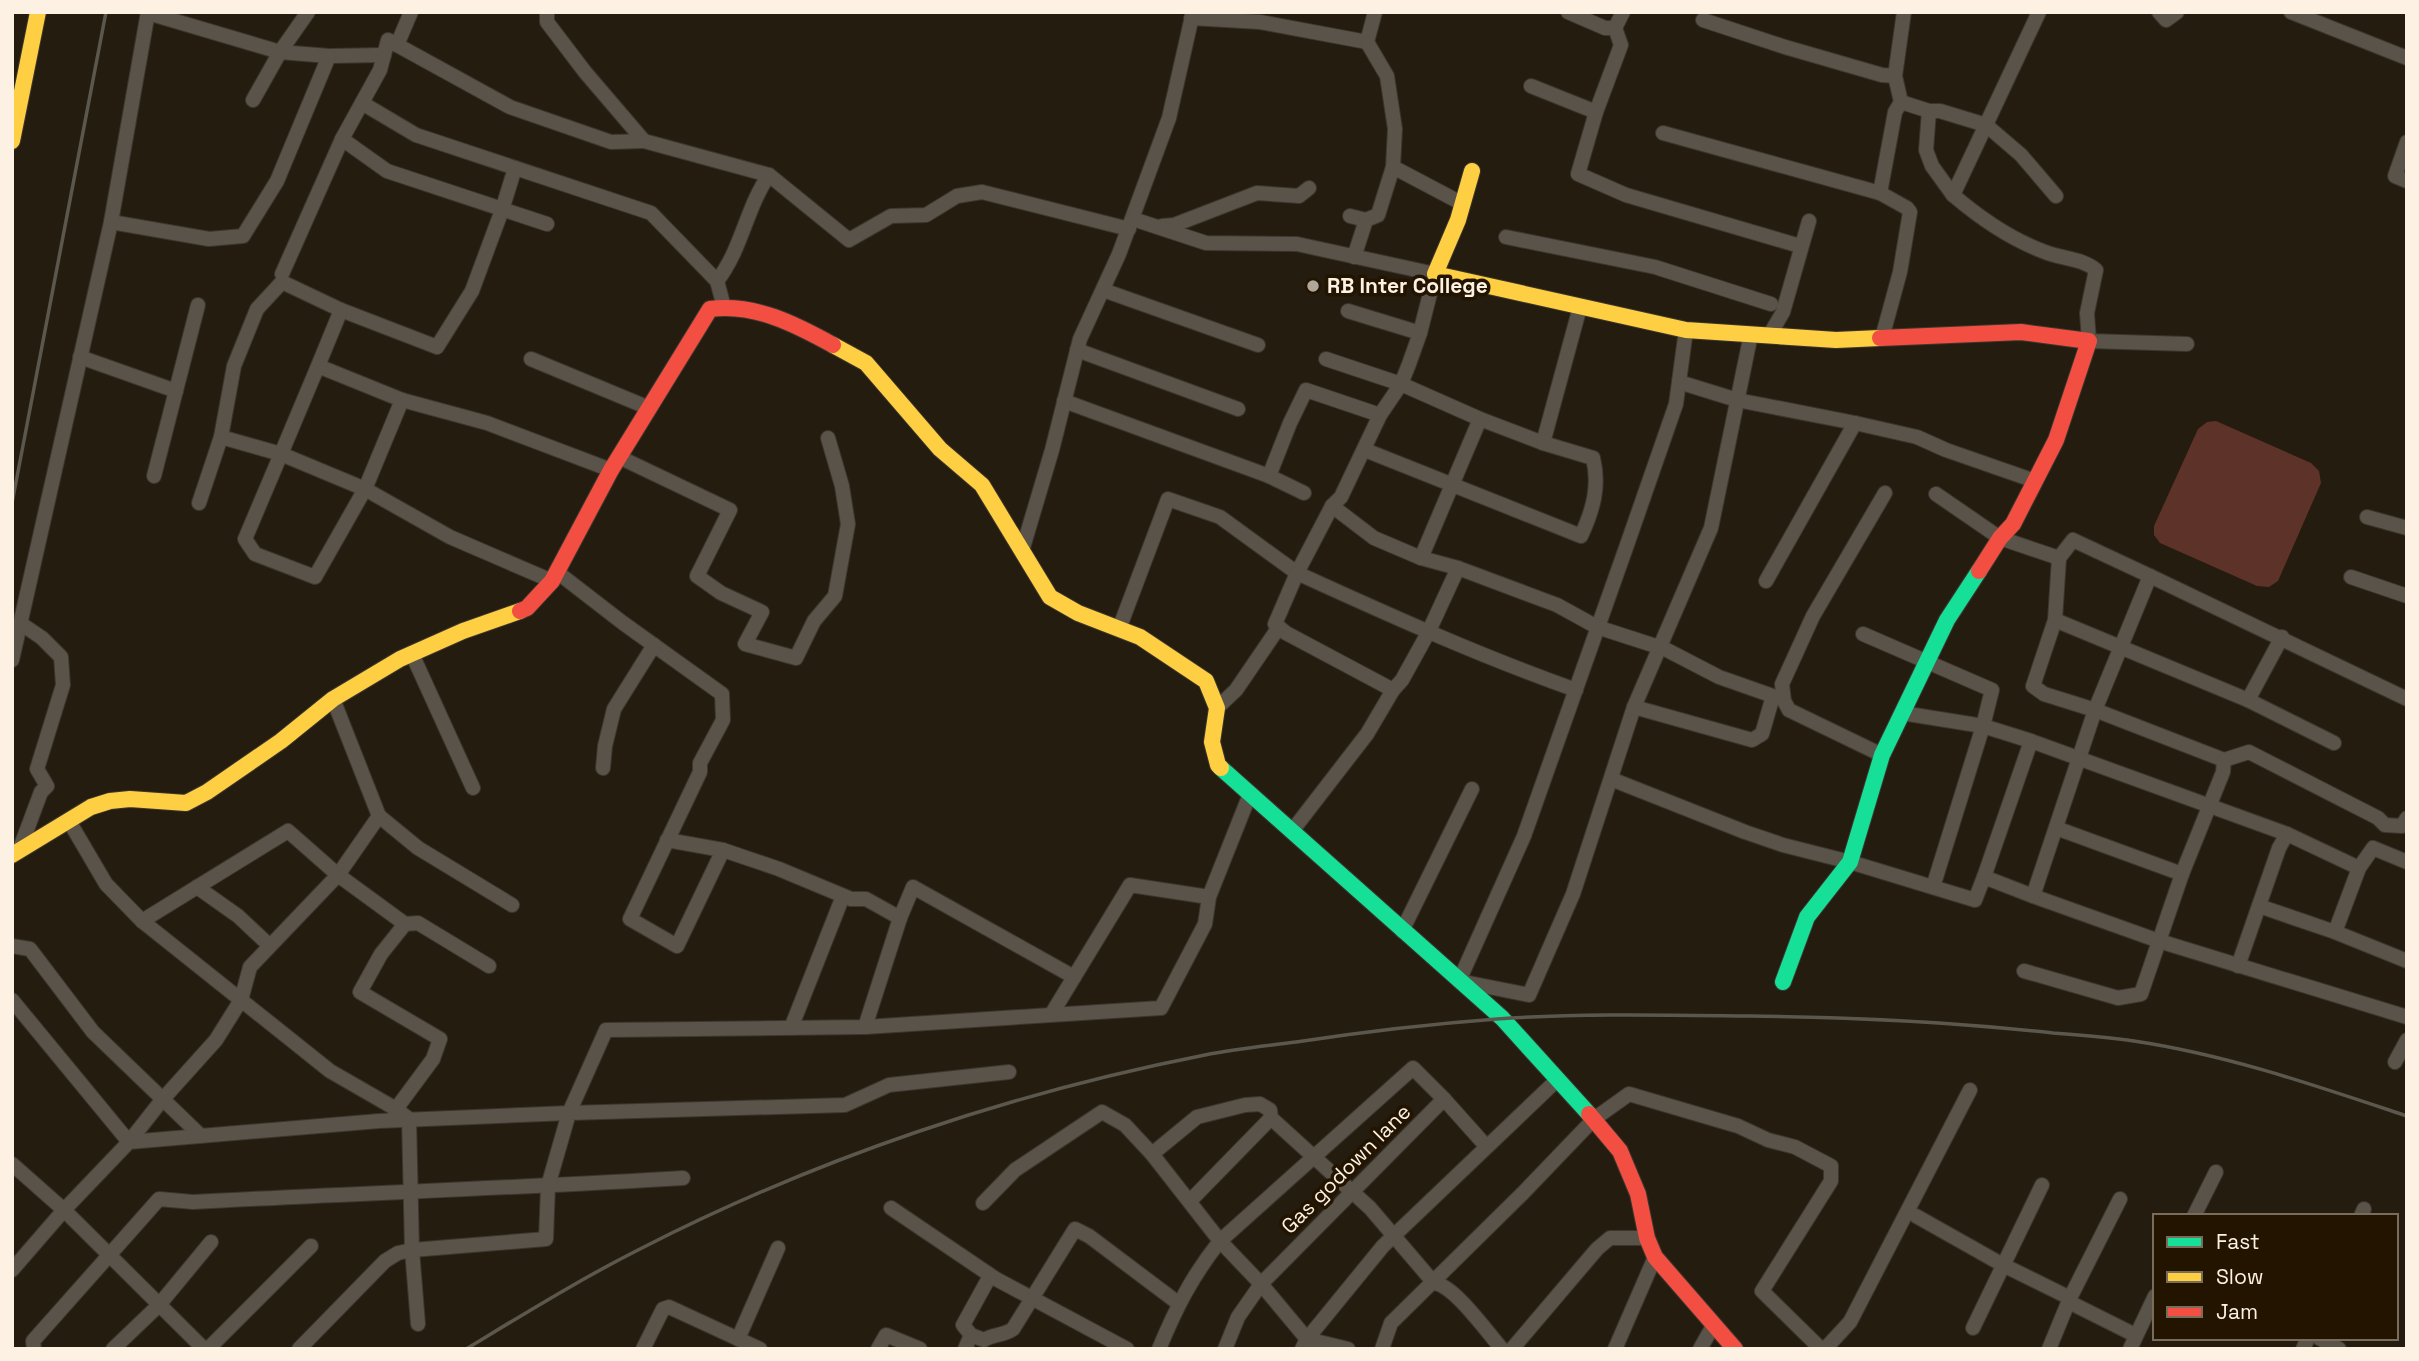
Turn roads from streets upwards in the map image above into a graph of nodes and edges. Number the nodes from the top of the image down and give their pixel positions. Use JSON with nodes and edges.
{"nodes":[{"id":1,"x":38,"y":12,"type":"edge"},
{"id":2,"x":308,"y":12,"type":"edge"},
{"id":3,"x":411,"y":12,"type":"edge"},
{"id":4,"x":547,"y":12,"type":"edge"},
{"id":5,"x":1376,"y":12,"type":"edge"},
{"id":6,"x":1568,"y":12,"type":"edge"},
{"id":7,"x":1623,"y":12,"type":"edge"},
{"id":8,"x":1904,"y":12,"type":"edge"},
{"id":9,"x":2039,"y":12,"type":"edge"},
{"id":10,"x":2159,"y":12,"type":"edge"},
{"id":11,"x":2177,"y":12,"type":"edge"},
{"id":12,"x":2292,"y":12,"type":"edge"},
{"id":13,"x":148,"y":13,"type":"edge"},
{"id":14,"x":1192,"y":15,"type":"edge"},
{"id":15,"x":1703,"y":20,"type":"dead end"},
{"id":16,"x":1615,"y":28,"type":"junction"},
{"id":17,"x":1367,"y":42,"type":"junction"},
{"id":18,"x":397,"y":45,"type":"junction"},
{"id":19,"x":280,"y":52,"type":"junction"},
{"id":20,"x":384,"y":55,"type":"junction"},
{"id":21,"x":329,"y":56,"type":"junction"},
{"id":22,"x":2407,"y":58,"type":"edge"},
{"id":23,"x":1895,"y":76,"type":"junction"},
{"id":24,"x":1531,"y":86,"type":"dead end"},
{"id":25,"x":253,"y":100,"type":"dead end"},
{"id":26,"x":16,"y":101,"type":"edge"},
{"id":27,"x":1901,"y":102,"type":"junction"},
{"id":28,"x":362,"y":103,"type":"junction"},
{"id":29,"x":1929,"y":111,"type":"junction"},
{"id":30,"x":1596,"y":112,"type":"junction"},
{"id":31,"x":1986,"y":125,"type":"junction"},
{"id":32,"x":1663,"y":133,"type":"dead end"},
{"id":33,"x":342,"y":139,"type":"junction"},
{"id":34,"x":12,"y":141,"type":"edge"},
{"id":35,"x":644,"y":141,"type":"junction"},
{"id":36,"x":2407,"y":142,"type":"edge"},
{"id":37,"x":1393,"y":167,"type":"junction"},
{"id":38,"x":515,"y":168,"type":"junction"},
{"id":39,"x":1472,"y":171,"type":"dead end"},
{"id":40,"x":769,"y":175,"type":"junction"},
{"id":41,"x":2407,"y":181,"type":"edge"},
{"id":42,"x":1309,"y":188,"type":"dead end"},
{"id":43,"x":1880,"y":193,"type":"junction"},
{"id":44,"x":1953,"y":195,"type":"junction"},
{"id":45,"x":2056,"y":196,"type":"dead end"},
{"id":46,"x":1463,"y":204,"type":"junction"},
{"id":47,"x":502,"y":210,"type":"junction"},
{"id":48,"x":1350,"y":216,"type":"dead end"},
{"id":49,"x":1366,"y":220,"type":"junction"},
{"id":50,"x":1809,"y":221,"type":"dead end"},
{"id":51,"x":110,"y":222,"type":"junction"},
{"id":52,"x":547,"y":224,"type":"dead end"},
{"id":53,"x":1131,"y":224,"type":"junction"},
{"id":54,"x":1157,"y":227,"type":"junction"},
{"id":55,"x":1506,"y":237,"type":"dead end"},
{"id":56,"x":1800,"y":246,"type":"junction"},
{"id":57,"x":1354,"y":257,"type":"junction"},
{"id":58,"x":282,"y":274,"type":"dead end"},
{"id":59,"x":1434,"y":274,"type":"junction"},
{"id":60,"x":718,"y":281,"type":"junction"},
{"id":61,"x":1102,"y":290,"type":"junction"},
{"id":62,"x":1772,"y":304,"type":"dead end"},
{"id":63,"x":198,"y":305,"type":"dead end"},
{"id":64,"x":724,"y":307,"type":"junction"},
{"id":65,"x":1580,"y":307,"type":"junction"},
{"id":66,"x":341,"y":310,"type":"junction"},
{"id":67,"x":1348,"y":311,"type":"dead end"},
{"id":68,"x":1686,"y":330,"type":"junction"},
{"id":69,"x":1420,"y":332,"type":"junction"},
{"id":70,"x":1751,"y":334,"type":"junction"},
{"id":71,"x":1769,"y":336,"type":"junction"},
{"id":72,"x":1882,"y":338,"type":"junction"},
{"id":73,"x":2089,"y":341,"type":"junction"},
{"id":74,"x":2187,"y":344,"type":"dead end"},
{"id":75,"x":1258,"y":345,"type":"dead end"},
{"id":76,"x":1077,"y":350,"type":"junction"},
{"id":77,"x":79,"y":357,"type":"junction"},
{"id":78,"x":531,"y":359,"type":"dead end"},
{"id":79,"x":1326,"y":359,"type":"dead end"},
{"id":80,"x":318,"y":366,"type":"junction"},
{"id":81,"x":1679,"y":382,"type":"junction"},
{"id":82,"x":1401,"y":384,"type":"junction"},
{"id":83,"x":176,"y":391,"type":"junction"},
{"id":84,"x":402,"y":400,"type":"junction"},
{"id":85,"x":1737,"y":400,"type":"junction"},
{"id":86,"x":1064,"y":401,"type":"junction"},
{"id":87,"x":649,"y":408,"type":"junction"},
{"id":88,"x":1238,"y":409,"type":"dead end"},
{"id":89,"x":1380,"y":415,"type":"junction"},
{"id":90,"x":1480,"y":419,"type":"junction"},
{"id":91,"x":1855,"y":422,"type":"junction"},
{"id":92,"x":221,"y":438,"type":"junction"},
{"id":93,"x":828,"y":438,"type":"dead end"},
{"id":94,"x":1543,"y":443,"type":"junction"},
{"id":95,"x":1365,"y":450,"type":"junction"},
{"id":96,"x":281,"y":454,"type":"junction"},
{"id":97,"x":615,"y":463,"type":"junction"},
{"id":98,"x":155,"y":476,"type":"dead end"},
{"id":99,"x":1269,"y":476,"type":"junction"},
{"id":100,"x":2035,"y":481,"type":"junction"},
{"id":101,"x":1452,"y":485,"type":"junction"},
{"id":102,"x":365,"y":489,"type":"junction"},
{"id":103,"x":1304,"y":493,"type":"dead end"},
{"id":104,"x":1885,"y":493,"type":"dead end"},
{"id":105,"x":1936,"y":494,"type":"dead end"},
{"id":106,"x":199,"y":503,"type":"dead end"},
{"id":107,"x":1332,"y":506,"type":"junction"},
{"id":108,"x":2367,"y":517,"type":"dead end"},
{"id":109,"x":2407,"y":528,"type":"edge"},
{"id":110,"x":2000,"y":538,"type":"junction"},
{"id":111,"x":1022,"y":551,"type":"junction"},
{"id":112,"x":1421,"y":558,"type":"junction"},
{"id":113,"x":2059,"y":558,"type":"junction"},
{"id":114,"x":1458,"y":568,"type":"junction"},
{"id":115,"x":1297,"y":573,"type":"junction"},
{"id":116,"x":2150,"y":576,"type":"junction"},
{"id":117,"x":554,"y":577,"type":"junction"},
{"id":118,"x":2351,"y":577,"type":"dead end"},
{"id":119,"x":1766,"y":581,"type":"dead end"},
{"id":120,"x":2407,"y":596,"type":"edge"},
{"id":121,"x":2055,"y":620,"type":"junction"},
{"id":122,"x":20,"y":623,"type":"junction"},
{"id":123,"x":1279,"y":626,"type":"junction"},
{"id":124,"x":1597,"y":627,"type":"junction"},
{"id":125,"x":1119,"y":629,"type":"junction"},
{"id":126,"x":1428,"y":633,"type":"junction"},
{"id":127,"x":1863,"y":634,"type":"dead end"},
{"id":128,"x":2282,"y":637,"type":"junction"},
{"id":129,"x":654,"y":645,"type":"junction"},
{"id":130,"x":2121,"y":647,"type":"junction"},
{"id":131,"x":1660,"y":648,"type":"junction"},
{"id":132,"x":412,"y":654,"type":"junction"},
{"id":133,"x":12,"y":660,"type":"edge"},
{"id":134,"x":1926,"y":663,"type":"junction"},
{"id":135,"x":1393,"y":690,"type":"junction"},
{"id":136,"x":1576,"y":690,"type":"junction"},
{"id":137,"x":333,"y":699,"type":"junction"},
{"id":138,"x":2407,"y":699,"type":"edge"},
{"id":139,"x":2248,"y":700,"type":"junction"},
{"id":140,"x":1634,"y":707,"type":"junction"},
{"id":141,"x":1217,"y":708,"type":"junction"},
{"id":142,"x":2095,"y":710,"type":"junction"},
{"id":143,"x":1902,"y":713,"type":"junction"},
{"id":144,"x":1983,"y":726,"type":"junction"},
{"id":145,"x":2031,"y":741,"type":"junction"},
{"id":146,"x":2334,"y":743,"type":"dead end"},
{"id":147,"x":1882,"y":755,"type":"junction"},
{"id":148,"x":2079,"y":759,"type":"junction"},
{"id":149,"x":2224,"y":760,"type":"junction"},
{"id":150,"x":603,"y":768,"type":"dead end"},
{"id":151,"x":1611,"y":779,"type":"junction"},
{"id":152,"x":473,"y":788,"type":"dead end"},
{"id":153,"x":1472,"y":789,"type":"dead end"},
{"id":154,"x":1250,"y":794,"type":"junction"},
{"id":155,"x":2208,"y":806,"type":"junction"},
{"id":156,"x":379,"y":816,"type":"junction"},
{"id":157,"x":2407,"y":818,"type":"edge"},
{"id":158,"x":69,"y":821,"type":"junction"},
{"id":159,"x":2056,"y":828,"type":"junction"},
{"id":160,"x":1292,"y":831,"type":"junction"},
{"id":161,"x":2287,"y":834,"type":"junction"},
{"id":162,"x":667,"y":840,"type":"junction"},
{"id":163,"x":723,"y":850,"type":"junction"},
{"id":164,"x":16,"y":853,"type":"edge"},
{"id":165,"x":1850,"y":862,"type":"junction"},
{"id":166,"x":2407,"y":862,"type":"edge"},
{"id":167,"x":2359,"y":868,"type":"junction"},
{"id":168,"x":2182,"y":874,"type":"junction"},
{"id":169,"x":338,"y":875,"type":"junction"},
{"id":170,"x":1984,"y":877,"type":"junction"},
{"id":171,"x":197,"y":887,"type":"junction"},
{"id":172,"x":1933,"y":887,"type":"junction"},
{"id":173,"x":843,"y":896,"type":"junction"},
{"id":174,"x":2033,"y":896,"type":"junction"},
{"id":175,"x":1209,"y":897,"type":"junction"},
{"id":176,"x":512,"y":905,"type":"dead end"},
{"id":177,"x":2259,"y":906,"type":"junction"},
{"id":178,"x":900,"y":918,"type":"junction"},
{"id":179,"x":142,"y":921,"type":"junction"},
{"id":180,"x":405,"y":924,"type":"junction"},
{"id":181,"x":1402,"y":931,"type":"junction"},
{"id":182,"x":2335,"y":932,"type":"junction"},
{"id":183,"x":2159,"y":941,"type":"junction"},
{"id":184,"x":269,"y":945,"type":"junction"},
{"id":185,"x":12,"y":946,"type":"edge"},
{"id":186,"x":2407,"y":961,"type":"edge"},
{"id":187,"x":489,"y":966,"type":"dead end"},
{"id":188,"x":2238,"y":966,"type":"junction"},
{"id":189,"x":2024,"y":971,"type":"dead end"},
{"id":190,"x":1074,"y":977,"type":"junction"},
{"id":191,"x":1459,"y":981,"type":"junction"},
{"id":192,"x":1783,"y":982,"type":"dead end"},
{"id":193,"x":12,"y":1000,"type":"edge"},
{"id":194,"x":241,"y":1000,"type":"junction"},
{"id":195,"x":1051,"y":1015,"type":"junction"},
{"id":196,"x":2407,"y":1017,"type":"edge"},
{"id":197,"x":865,"y":1027,"type":"junction"},
{"id":198,"x":791,"y":1028,"type":"junction"},
{"id":199,"x":2407,"y":1040,"type":"edge"},
{"id":200,"x":2395,"y":1062,"type":"dead end"},
{"id":201,"x":1009,"y":1072,"type":"dead end"},
{"id":202,"x":1557,"y":1080,"type":"junction"},
{"id":203,"x":1970,"y":1090,"type":"dead end"},
{"id":204,"x":1444,"y":1099,"type":"junction"},
{"id":205,"x":162,"y":1100,"type":"junction"},
{"id":206,"x":569,"y":1113,"type":"junction"},
{"id":207,"x":395,"y":1114,"type":"junction"},
{"id":208,"x":1271,"y":1118,"type":"junction"},
{"id":209,"x":409,"y":1119,"type":"junction"},
{"id":210,"x":1594,"y":1119,"type":"junction"},
{"id":211,"x":201,"y":1136,"type":"junction"},
{"id":212,"x":130,"y":1142,"type":"junction"},
{"id":213,"x":1486,"y":1146,"type":"junction"},
{"id":214,"x":1152,"y":1154,"type":"junction"},
{"id":215,"x":1315,"y":1156,"type":"junction"},
{"id":216,"x":12,"y":1164,"type":"edge"},
{"id":217,"x":2216,"y":1172,"type":"dead end"},
{"id":218,"x":683,"y":1178,"type":"dead end"},
{"id":219,"x":2042,"y":1185,"type":"dead end"},
{"id":220,"x":548,"y":1186,"type":"junction"},
{"id":221,"x":412,"y":1190,"type":"junction"},
{"id":222,"x":1353,"y":1192,"type":"junction"},
{"id":223,"x":2120,"y":1199,"type":"dead end"},
{"id":224,"x":1190,"y":1201,"type":"junction"},
{"id":225,"x":983,"y":1203,"type":"dead end"},
{"id":226,"x":891,"y":1208,"type":"dead end"},
{"id":227,"x":64,"y":1210,"type":"junction"},
{"id":228,"x":2195,"y":1214,"type":"edge"},
{"id":229,"x":1916,"y":1216,"type":"dead end"},
{"id":230,"x":1394,"y":1235,"type":"junction"},
{"id":231,"x":1647,"y":1238,"type":"junction"},
{"id":232,"x":1220,"y":1241,"type":"junction"},
{"id":233,"x":211,"y":1242,"type":"dead end"},
{"id":234,"x":311,"y":1247,"type":"dead end"},
{"id":235,"x":778,"y":1248,"type":"dead end"},
{"id":236,"x":412,"y":1250,"type":"junction"},
{"id":237,"x":110,"y":1256,"type":"junction"},
{"id":238,"x":1655,"y":1256,"type":"junction"},
{"id":239,"x":2003,"y":1265,"type":"junction"},
{"id":240,"x":12,"y":1270,"type":"edge"},
{"id":241,"x":990,"y":1276,"type":"junction"},
{"id":242,"x":1433,"y":1283,"type":"junction"},
{"id":243,"x":1261,"y":1284,"type":"junction"},
{"id":244,"x":1032,"y":1300,"type":"junction"},
{"id":245,"x":2070,"y":1300,"type":"junction"},
{"id":246,"x":2153,"y":1300,"type":"edge"},
{"id":247,"x":1178,"y":1303,"type":"junction"},
{"id":248,"x":159,"y":1305,"type":"junction"},
{"id":249,"x":418,"y":1324,"type":"dead end"},
{"id":250,"x":1713,"y":1326,"type":"junction"},
{"id":251,"x":1973,"y":1328,"type":"dead end"},
{"id":252,"x":971,"y":1335,"type":"junction"},
{"id":253,"x":738,"y":1339,"type":"junction"},
{"id":254,"x":2323,"y":1340,"type":"edge"},
{"id":255,"x":2133,"y":1342,"type":"edge"},
{"id":256,"x":1304,"y":1344,"type":"edge"},
{"id":257,"x":34,"y":1349,"type":"edge"},
{"id":258,"x":113,"y":1349,"type":"edge"},
{"id":259,"x":206,"y":1349,"type":"edge"},
{"id":260,"x":299,"y":1349,"type":"edge"},
{"id":261,"x":643,"y":1349,"type":"edge"},
{"id":262,"x":760,"y":1349,"type":"edge"},
{"id":263,"x":878,"y":1349,"type":"edge"},
{"id":264,"x":920,"y":1349,"type":"edge"},
{"id":265,"x":965,"y":1349,"type":"edge"},
{"id":266,"x":1127,"y":1349,"type":"edge"},
{"id":267,"x":1159,"y":1349,"type":"edge"},
{"id":268,"x":1224,"y":1349,"type":"edge"},
{"id":269,"x":1348,"y":1349,"type":"edge"},
{"id":270,"x":1382,"y":1349,"type":"edge"},
{"id":271,"x":1502,"y":1349,"type":"edge"},
{"id":272,"x":1512,"y":1349,"type":"edge"},
{"id":273,"x":1615,"y":1349,"type":"edge"},
{"id":274,"x":1700,"y":1349,"type":"edge"},
{"id":275,"x":1735,"y":1349,"type":"edge"},
{"id":276,"x":1823,"y":1349,"type":"edge"},
{"id":277,"x":2049,"y":1349,"type":"edge"},
{"id":278,"x":2339,"y":1349,"type":"edge"}],
"edges":[{"from":1,"to":26,"type":"street"},
{"from":2,"to":19,"type":"street"},
{"from":3,"to":18,"type":"street"},
{"from":4,"to":35,"type":"street"},
{"from":5,"to":17,"type":"street"},
{"from":6,"to":16,"type":"street"},
{"from":7,"to":16,"type":"street"},
{"from":8,"to":23,"type":"street"},
{"from":9,"to":31,"type":"street"},
{"from":10,"to":11,"type":"street"},
{"from":12,"to":22,"type":"street"},
{"from":13,"to":19,"type":"street"},
{"from":13,"to":51,"type":"street"},
{"from":14,"to":17,"type":"street"},
{"from":14,"to":53,"type":"street"},
{"from":15,"to":23,"type":"street"},
{"from":16,"to":30,"type":"street"},
{"from":17,"to":37,"type":"street"},
{"from":18,"to":20,"type":"street"},
{"from":18,"to":35,"type":"street"},
{"from":19,"to":21,"type":"street"},
{"from":19,"to":25,"type":"street"},
{"from":20,"to":21,"type":"street"},
{"from":20,"to":28,"type":"street"},
{"from":21,"to":51,"type":"street"},
{"from":23,"to":27,"type":"street"},
{"from":24,"to":30,"type":"street"},
{"from":26,"to":34,"type":"street"},
{"from":27,"to":29,"type":"street"},
{"from":27,"to":43,"type":"street"},
{"from":28,"to":33,"type":"street"},
{"from":28,"to":38,"type":"street"},
{"from":29,"to":31,"type":"street"},
{"from":29,"to":44,"type":"street"},
{"from":30,"to":56,"type":"street"},
{"from":31,"to":44,"type":"street"},
{"from":31,"to":45,"type":"street"},
{"from":32,"to":43,"type":"street"},
{"from":33,"to":47,"type":"street"},
{"from":33,"to":58,"type":"street"},
{"from":35,"to":40,"type":"street"},
{"from":36,"to":41,"type":"street"},
{"from":37,"to":46,"type":"street"},
{"from":37,"to":49,"type":"street"},
{"from":38,"to":47,"type":"street"},
{"from":38,"to":60,"type":"street"},
{"from":39,"to":46,"type":"street"},
{"from":40,"to":53,"type":"street"},
{"from":40,"to":60,"type":"street"},
{"from":42,"to":54,"type":"street"},
{"from":43,"to":72,"type":"street"},
{"from":44,"to":73,"type":"street"},
{"from":46,"to":59,"type":"street"},
{"from":47,"to":52,"type":"street"},
{"from":47,"to":66,"type":"street"},
{"from":48,"to":49,"type":"street"},
{"from":49,"to":57,"type":"street"},
{"from":50,"to":56,"type":"street"},
{"from":51,"to":77,"type":"street"},
{"from":53,"to":54,"type":"street"},
{"from":53,"to":61,"type":"street"},
{"from":54,"to":57,"type":"street"},
{"from":55,"to":62,"type":"street"},
{"from":56,"to":71,"type":"street"},
{"from":57,"to":59,"type":"street"},
{"from":59,"to":65,"type":"street"},
{"from":59,"to":69,"type":"street"},
{"from":60,"to":64,"type":"street"},
{"from":61,"to":75,"type":"street"},
{"from":61,"to":76,"type":"street"},
{"from":63,"to":83,"type":"street"},
{"from":64,"to":87,"type":"street"},
{"from":64,"to":111,"type":"street"},
{"from":65,"to":68,"type":"street"},
{"from":65,"to":94,"type":"street"},
{"from":66,"to":80,"type":"street"},
{"from":66,"to":92,"type":"street"},
{"from":67,"to":69,"type":"street"},
{"from":68,"to":70,"type":"street"},
{"from":68,"to":81,"type":"street"},
{"from":69,"to":82,"type":"street"},
{"from":70,"to":71,"type":"street"},
{"from":70,"to":85,"type":"street"},
{"from":71,"to":72,"type":"street"},
{"from":72,"to":73,"type":"street"},
{"from":73,"to":74,"type":"street"},
{"from":73,"to":100,"type":"street"},
{"from":76,"to":86,"type":"street"},
{"from":76,"to":88,"type":"street"},
{"from":77,"to":83,"type":"street"},
{"from":77,"to":122,"type":"street"},
{"from":78,"to":87,"type":"street"},
{"from":79,"to":82,"type":"street"},
{"from":80,"to":84,"type":"street"},
{"from":80,"to":96,"type":"street"},
{"from":81,"to":85,"type":"street"},
{"from":81,"to":124,"type":"street"},
{"from":82,"to":89,"type":"street"},
{"from":82,"to":90,"type":"street"},
{"from":83,"to":98,"type":"street"},
{"from":84,"to":97,"type":"street"},
{"from":84,"to":102,"type":"street"},
{"from":85,"to":91,"type":"street"},
{"from":85,"to":131,"type":"street"},
{"from":86,"to":99,"type":"street"},
{"from":86,"to":111,"type":"street"},
{"from":87,"to":97,"type":"street"},
{"from":89,"to":95,"type":"street"},
{"from":89,"to":99,"type":"street"},
{"from":90,"to":94,"type":"street"},
{"from":90,"to":101,"type":"street"},
{"from":91,"to":100,"type":"street"},
{"from":91,"to":119,"type":"street"},
{"from":92,"to":96,"type":"street"},
{"from":92,"to":106,"type":"street"},
{"from":93,"to":97,"type":"street"},
{"from":94,"to":101,"type":"street"},
{"from":95,"to":101,"type":"street"},
{"from":95,"to":107,"type":"street"},
{"from":96,"to":102,"type":"street"},
{"from":96,"to":102,"type":"street"},
{"from":97,"to":117,"type":"street"},
{"from":99,"to":103,"type":"street"},
{"from":100,"to":110,"type":"street"},
{"from":101,"to":112,"type":"street"},
{"from":102,"to":117,"type":"street"},
{"from":104,"to":147,"type":"street"},
{"from":105,"to":110,"type":"street"},
{"from":107,"to":112,"type":"street"},
{"from":107,"to":115,"type":"street"},
{"from":108,"to":109,"type":"street"},
{"from":110,"to":113,"type":"street"},
{"from":110,"to":134,"type":"street"},
{"from":111,"to":125,"type":"street"},
{"from":112,"to":114,"type":"street"},
{"from":113,"to":116,"type":"street"},
{"from":113,"to":121,"type":"street"},
{"from":114,"to":124,"type":"street"},
{"from":114,"to":126,"type":"street"},
{"from":115,"to":123,"type":"street"},
{"from":115,"to":125,"type":"street"},
{"from":115,"to":126,"type":"street"},
{"from":116,"to":128,"type":"street"},
{"from":116,"to":130,"type":"street"},
{"from":117,"to":129,"type":"street"},
{"from":117,"to":132,"type":"street"},
{"from":118,"to":120,"type":"street"},
{"from":121,"to":130,"type":"street"},
{"from":121,"to":142,"type":"street"},
{"from":122,"to":133,"type":"street"},
{"from":122,"to":164,"type":"street"},
{"from":123,"to":135,"type":"street"},
{"from":123,"to":141,"type":"street"},
{"from":124,"to":131,"type":"street"},
{"from":124,"to":136,"type":"street"},
{"from":125,"to":141,"type":"street"},
{"from":126,"to":135,"type":"street"},
{"from":126,"to":136,"type":"street"},
{"from":127,"to":134,"type":"street"},
{"from":128,"to":138,"type":"street"},
{"from":128,"to":139,"type":"street"},
{"from":129,"to":150,"type":"street"},
{"from":129,"to":162,"type":"street"},
{"from":130,"to":139,"type":"street"},
{"from":130,"to":142,"type":"street"},
{"from":131,"to":140,"type":"street"},
{"from":131,"to":140,"type":"street"},
{"from":132,"to":137,"type":"street"},
{"from":132,"to":152,"type":"street"},
{"from":134,"to":143,"type":"street"},
{"from":134,"to":144,"type":"street"},
{"from":135,"to":160,"type":"street"},
{"from":136,"to":191,"type":"street"},
{"from":137,"to":156,"type":"street"},
{"from":137,"to":158,"type":"street"},
{"from":139,"to":146,"type":"street"},
{"from":140,"to":151,"type":"street"},
{"from":141,"to":154,"type":"street"},
{"from":142,"to":148,"type":"street"},
{"from":142,"to":149,"type":"street"},
{"from":143,"to":144,"type":"street"},
{"from":143,"to":147,"type":"street"},
{"from":144,"to":145,"type":"street"},
{"from":144,"to":172,"type":"street"},
{"from":145,"to":148,"type":"street"},
{"from":145,"to":170,"type":"street"},
{"from":147,"to":165,"type":"street"},
{"from":148,"to":155,"type":"street"},
{"from":148,"to":159,"type":"street"},
{"from":149,"to":155,"type":"street"},
{"from":149,"to":157,"type":"street"},
{"from":151,"to":165,"type":"street"},
{"from":151,"to":191,"type":"street"},
{"from":153,"to":181,"type":"street"},
{"from":154,"to":160,"type":"street"},
{"from":154,"to":175,"type":"street"},
{"from":155,"to":161,"type":"street"},
{"from":155,"to":168,"type":"street"},
{"from":156,"to":169,"type":"street"},
{"from":156,"to":176,"type":"street"},
{"from":158,"to":164,"type":"street"},
{"from":158,"to":179,"type":"street"},
{"from":159,"to":168,"type":"street"},
{"from":159,"to":174,"type":"street"},
{"from":160,"to":181,"type":"street"},
{"from":161,"to":167,"type":"street"},
{"from":161,"to":177,"type":"street"},
{"from":162,"to":163,"type":"street"},
{"from":162,"to":163,"type":"street"},
{"from":163,"to":173,"type":"street"},
{"from":165,"to":172,"type":"street"},
{"from":165,"to":192,"type":"street"},
{"from":166,"to":167,"type":"street"},
{"from":167,"to":182,"type":"street"},
{"from":168,"to":183,"type":"street"},
{"from":169,"to":171,"type":"street"},
{"from":169,"to":180,"type":"street"},
{"from":169,"to":184,"type":"street"},
{"from":170,"to":172,"type":"street"},
{"from":170,"to":174,"type":"street"},
{"from":171,"to":179,"type":"street"},
{"from":171,"to":184,"type":"street"},
{"from":173,"to":178,"type":"street"},
{"from":173,"to":198,"type":"street"},
{"from":174,"to":183,"type":"street"},
{"from":175,"to":190,"type":"street"},
{"from":175,"to":195,"type":"street"},
{"from":177,"to":182,"type":"street"},
{"from":177,"to":188,"type":"street"},
{"from":178,"to":190,"type":"street"},
{"from":178,"to":197,"type":"street"},
{"from":179,"to":194,"type":"street"},
{"from":180,"to":187,"type":"street"},
{"from":180,"to":207,"type":"street"},
{"from":181,"to":191,"type":"street"},
{"from":182,"to":186,"type":"street"},
{"from":183,"to":188,"type":"street"},
{"from":183,"to":189,"type":"street"},
{"from":184,"to":194,"type":"street"},
{"from":185,"to":205,"type":"street"},
{"from":188,"to":196,"type":"street"},
{"from":190,"to":195,"type":"street"},
{"from":191,"to":202,"type":"street"},
{"from":193,"to":212,"type":"street"},
{"from":194,"to":205,"type":"street"},
{"from":194,"to":207,"type":"street"},
{"from":195,"to":197,"type":"street"},
{"from":197,"to":198,"type":"street"},
{"from":198,"to":206,"type":"street"},
{"from":199,"to":200,"type":"street"},
{"from":201,"to":206,"type":"street"},
{"from":202,"to":210,"type":"street"},
{"from":202,"to":213,"type":"street"},
{"from":203,"to":276,"type":"street"},
{"from":204,"to":213,"type":"street"},
{"from":204,"to":215,"type":"street"},
{"from":204,"to":222,"type":"street","name":"Gas godown lane"},
{"from":205,"to":211,"type":"street"},
{"from":205,"to":212,"type":"street"},
{"from":206,"to":209,"type":"street"},
{"from":206,"to":220,"type":"street"},
{"from":207,"to":209,"type":"street"},
{"from":207,"to":211,"type":"street"},
{"from":208,"to":214,"type":"street"},
{"from":208,"to":215,"type":"street"},
{"from":208,"to":224,"type":"street"},
{"from":209,"to":221,"type":"street"},
{"from":210,"to":231,"type":"street"},
{"from":210,"to":242,"type":"street"},
{"from":210,"to":276,"type":"street"},
{"from":211,"to":212,"type":"street"},
{"from":212,"to":227,"type":"street"},
{"from":213,"to":230,"type":"street"},
{"from":214,"to":224,"type":"street"},
{"from":214,"to":225,"type":"street"},
{"from":215,"to":222,"type":"street"},
{"from":215,"to":232,"type":"street"},
{"from":216,"to":227,"type":"street"},
{"from":217,"to":228,"type":"street"},
{"from":218,"to":220,"type":"street"},
{"from":219,"to":239,"type":"street"},
{"from":220,"to":221,"type":"street"},
{"from":220,"to":236,"type":"street"},
{"from":221,"to":236,"type":"street"},
{"from":221,"to":237,"type":"street"},
{"from":222,"to":230,"type":"street"},
{"from":222,"to":243,"type":"street","name":"Gas godown lane"},
{"from":223,"to":245,"type":"street"},
{"from":224,"to":232,"type":"street"},
{"from":226,"to":241,"type":"street"},
{"from":227,"to":237,"type":"street"},
{"from":227,"to":240,"type":"street"},
{"from":229,"to":239,"type":"street"},
{"from":230,"to":242,"type":"street"},
{"from":230,"to":256,"type":"street"},
{"from":231,"to":238,"type":"street"},
{"from":231,"to":272,"type":"street"},
{"from":232,"to":243,"type":"street"},
{"from":232,"to":247,"type":"street"},
{"from":233,"to":248,"type":"street"},
{"from":234,"to":259,"type":"street"},
{"from":235,"to":253,"type":"street"},
{"from":236,"to":249,"type":"street"},
{"from":236,"to":260,"type":"street"},
{"from":237,"to":248,"type":"street"},
{"from":237,"to":257,"type":"street"},
{"from":238,"to":250,"type":"street"},
{"from":238,"to":273,"type":"street"},
{"from":239,"to":245,"type":"street"},
{"from":239,"to":251,"type":"street"},
{"from":241,"to":244,"type":"street"},
{"from":241,"to":252,"type":"street"},
{"from":242,"to":270,"type":"street"},
{"from":242,"to":271,"type":"street"},
{"from":243,"to":256,"type":"street"},
{"from":243,"to":268,"type":"street","name":"Gas godown lane"},
{"from":244,"to":247,"type":"street"},
{"from":244,"to":252,"type":"street"},
{"from":244,"to":266,"type":"street"},
{"from":245,"to":255,"type":"street"},
{"from":245,"to":277,"type":"street"},
{"from":246,"to":255,"type":"street"},
{"from":247,"to":267,"type":"street"},
{"from":248,"to":258,"type":"street"},
{"from":248,"to":259,"type":"street"},
{"from":250,"to":274,"type":"street"},
{"from":250,"to":275,"type":"street"},
{"from":252,"to":265,"type":"street"},
{"from":253,"to":261,"type":"street"},
{"from":253,"to":262,"type":"street"},
{"from":254,"to":278,"type":"street"},
{"from":256,"to":269,"type":"street"},
{"from":263,"to":264,"type":"street"}]}
